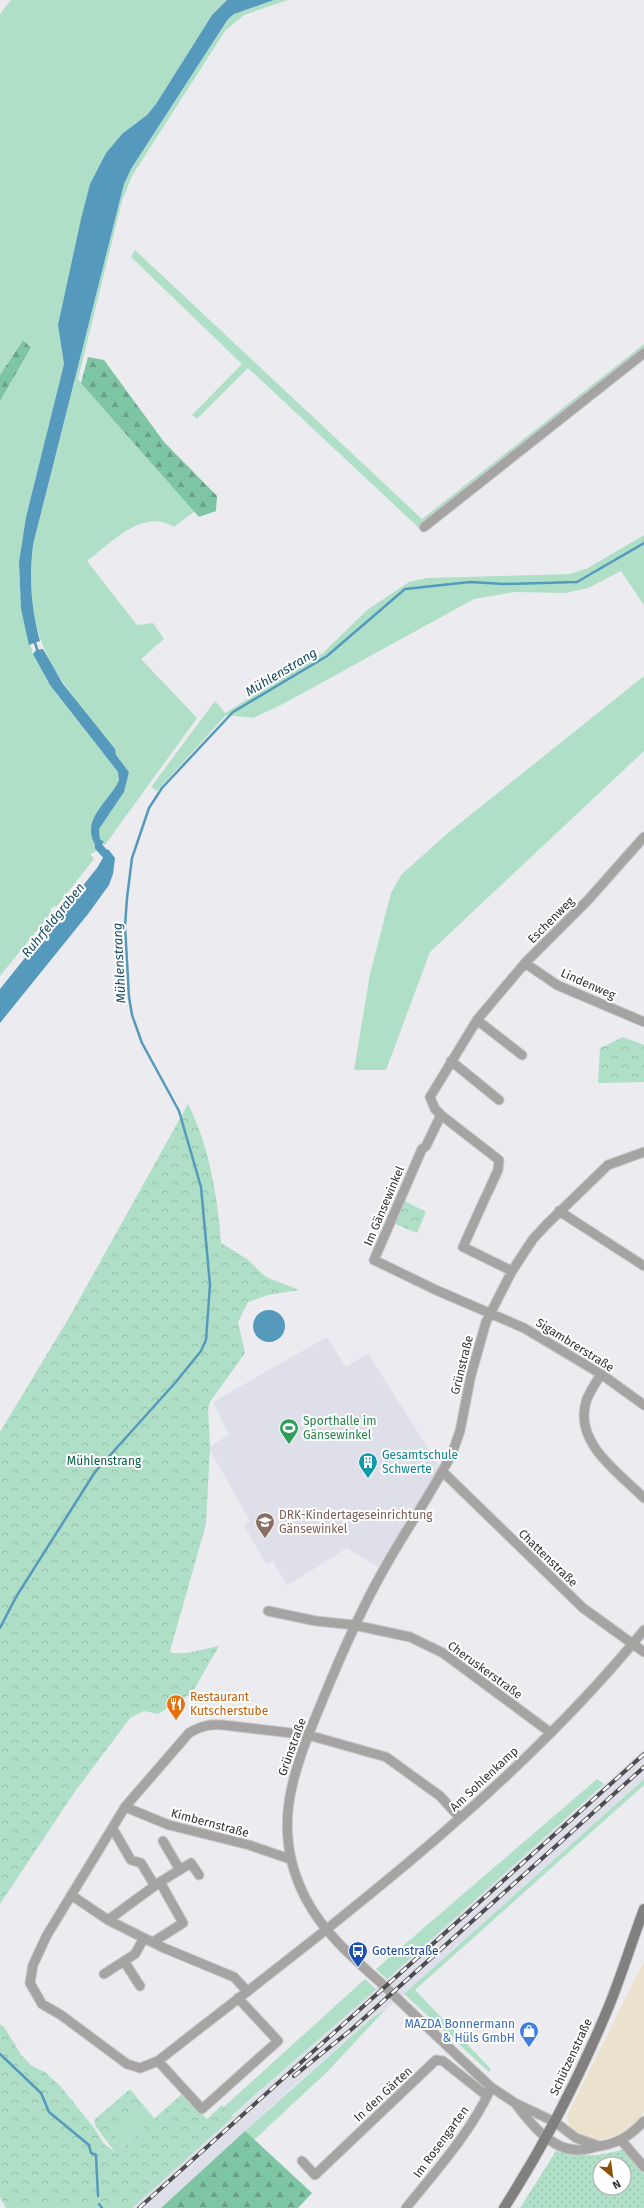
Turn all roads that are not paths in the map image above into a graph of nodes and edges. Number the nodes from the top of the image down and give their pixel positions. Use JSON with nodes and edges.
{"nodes":[{"id":1,"x":644,"y":353,"type":"edge"},
{"id":2,"x":424,"y":527,"type":"dead end"},
{"id":3,"x":642,"y":842,"type":"edge"},
{"id":4,"x":526,"y":962,"type":"junction"},
{"id":5,"x":477,"y":1020,"type":"junction"},
{"id":6,"x":644,"y":1022,"type":"edge"},
{"id":7,"x":522,"y":1055,"type":"dead end"},
{"id":8,"x":450,"y":1061,"type":"junction"},
{"id":9,"x":499,"y":1100,"type":"dead end"},
{"id":10,"x":441,"y":1114,"type":"junction"},
{"id":11,"x":644,"y":1152,"type":"edge"},
{"id":12,"x":559,"y":1211,"type":"junction"},
{"id":13,"x":644,"y":1266,"type":"edge"},
{"id":14,"x":512,"y":1271,"type":"junction"},
{"id":15,"x":489,"y":1313,"type":"junction"},
{"id":16,"x":601,"y":1374,"type":"junction"},
{"id":17,"x":644,"y":1405,"type":"edge"},
{"id":18,"x":443,"y":1472,"type":"junction"},
{"id":19,"x":644,"y":1498,"type":"edge"},
{"id":20,"x":268,"y":1611,"type":"dead end"},
{"id":21,"x":354,"y":1625,"type":"junction"},
{"id":22,"x":644,"y":1630,"type":"edge"},
{"id":23,"x":633,"y":1644,"type":"junction"},
{"id":24,"x":644,"y":1652,"type":"edge"},
{"id":25,"x":551,"y":1733,"type":"junction"},
{"id":26,"x":308,"y":1736,"type":"junction"},
{"id":27,"x":125,"y":1807,"type":"junction"},
{"id":28,"x":460,"y":1818,"type":"junction"},
{"id":29,"x":113,"y":1829,"type":"junction"},
{"id":30,"x":163,"y":1841,"type":"dead end"},
{"id":31,"x":290,"y":1859,"type":"junction"},
{"id":32,"x":180,"y":1870,"type":"junction"},
{"id":33,"x":198,"y":1875,"type":"dead end"},
{"id":34,"x":157,"y":1884,"type":"junction"},
{"id":35,"x":71,"y":1895,"type":"junction"},
{"id":36,"x":644,"y":1909,"type":"edge"},
{"id":37,"x":108,"y":1920,"type":"junction"},
{"id":38,"x":326,"y":1929,"type":"junction"},
{"id":39,"x":144,"y":1938,"type":"junction"},
{"id":40,"x":153,"y":1942,"type":"junction"},
{"id":41,"x":124,"y":1961,"type":"junction"},
{"id":42,"x":104,"y":1974,"type":"dead end"},
{"id":43,"x":140,"y":1986,"type":"dead end"},
{"id":44,"x":247,"y":1991,"type":"junction"},
{"id":45,"x":238,"y":1998,"type":"junction"},
{"id":46,"x":158,"y":2061,"type":"junction"},
{"id":47,"x":489,"y":2091,"type":"junction"},
{"id":48,"x":515,"y":2103,"type":"junction"},
{"id":49,"x":644,"y":2121,"type":"edge"},
{"id":50,"x":555,"y":2122,"type":"junction"},
{"id":51,"x":546,"y":2138,"type":"junction"},
{"id":52,"x":621,"y":2140,"type":"junction"},
{"id":53,"x":599,"y":2146,"type":"junction"},
{"id":54,"x":302,"y":2161,"type":"dead end"},
{"id":55,"x":644,"y":2167,"type":"edge"},
{"id":56,"x":406,"y":2208,"type":"edge"},
{"id":57,"x":504,"y":2208,"type":"edge"}],
"edges":[{"from":1,"to":2,"type":"street"},
{"from":3,"to":4,"type":"street","name":"Eschenweg"},
{"from":4,"to":5,"type":"street","name":"Eschenweg"},
{"from":4,"to":6,"type":"street","name":"Lindenweg"},
{"from":5,"to":7,"type":"street"},
{"from":5,"to":8,"type":"street","name":"Eschenweg"},
{"from":8,"to":9,"type":"street"},
{"from":8,"to":10,"type":"street","name":"Eschenweg"},
{"from":10,"to":14,"type":"street","name":"Eschenweg"},
{"from":10,"to":15,"type":"street","name":"Im Gänsewinkel"},
{"from":11,"to":12,"type":"street","name":"Grünstraße"},
{"from":12,"to":13,"type":"street"},
{"from":12,"to":14,"type":"street","name":"Grünstraße"},
{"from":14,"to":15,"type":"street","name":"Grünstraße"},
{"from":15,"to":16,"type":"street","name":"Sigambrerstraße"},
{"from":15,"to":18,"type":"street","name":"Grünstraße"},
{"from":16,"to":17,"type":"street","name":"Sigambrerstraße"},
{"from":16,"to":19,"type":"street"},
{"from":18,"to":21,"type":"street","name":"Grünstraße"},
{"from":18,"to":23,"type":"street","name":"Chattenstraße"},
{"from":20,"to":21,"type":"street"},
{"from":21,"to":25,"type":"street","name":"Cheruskerstraße"},
{"from":21,"to":26,"type":"street","name":"Grünstraße"},
{"from":22,"to":23,"type":"street","name":"Am Sohlenkamp"},
{"from":23,"to":24,"type":"street","name":"Chattenstraße"},
{"from":23,"to":25,"type":"street","name":"Am Sohlenkamp"},
{"from":25,"to":28,"type":"street","name":"Am Sohlenkamp"},
{"from":26,"to":27,"type":"street"},
{"from":26,"to":28,"type":"street"},
{"from":26,"to":31,"type":"street","name":"Grünstraße"},
{"from":27,"to":29,"type":"street"},
{"from":27,"to":31,"type":"street","name":"Kimbernstraße"},
{"from":28,"to":38,"type":"street","name":"Am Sohlenkamp"},
{"from":29,"to":34,"type":"street"},
{"from":29,"to":35,"type":"street"},
{"from":30,"to":32,"type":"street"},
{"from":31,"to":38,"type":"street","name":"Grünstraße"},
{"from":32,"to":33,"type":"street"},
{"from":32,"to":34,"type":"street"},
{"from":34,"to":37,"type":"street"},
{"from":34,"to":40,"type":"street"},
{"from":35,"to":37,"type":"street"},
{"from":35,"to":46,"type":"street"},
{"from":36,"to":50,"type":"main road","name":"Schützenstraße"},
{"from":37,"to":39,"type":"street"},
{"from":38,"to":44,"type":"street"},
{"from":38,"to":47,"type":"street","name":"Grünstraße"},
{"from":39,"to":40,"type":"street"},
{"from":39,"to":41,"type":"street"},
{"from":40,"to":44,"type":"street"},
{"from":41,"to":42,"type":"street"},
{"from":41,"to":43,"type":"street"},
{"from":44,"to":45,"type":"street"},
{"from":45,"to":46,"type":"street"},
{"from":45,"to":46,"type":"street"},
{"from":47,"to":48,"type":"street","name":"Grünstraße"},
{"from":47,"to":54,"type":"street","name":"In den Gärten"},
{"from":47,"to":56,"type":"street","name":"Im Rosengarten"},
{"from":48,"to":50,"type":"street","name":"Grünstraße"},
{"from":48,"to":51,"type":"street","name":"Grünstraße"},
{"from":49,"to":52,"type":"street"},
{"from":50,"to":51,"type":"main road","name":"Schützenstraße"},
{"from":50,"to":53,"type":"street","name":"Grünstraße"},
{"from":51,"to":53,"type":"street","name":"Grünstraße"},
{"from":51,"to":57,"type":"main road","name":"Schützenstraße"},
{"from":52,"to":53,"type":"street","name":"Grünstraße"},
{"from":52,"to":55,"type":"street"}]}
